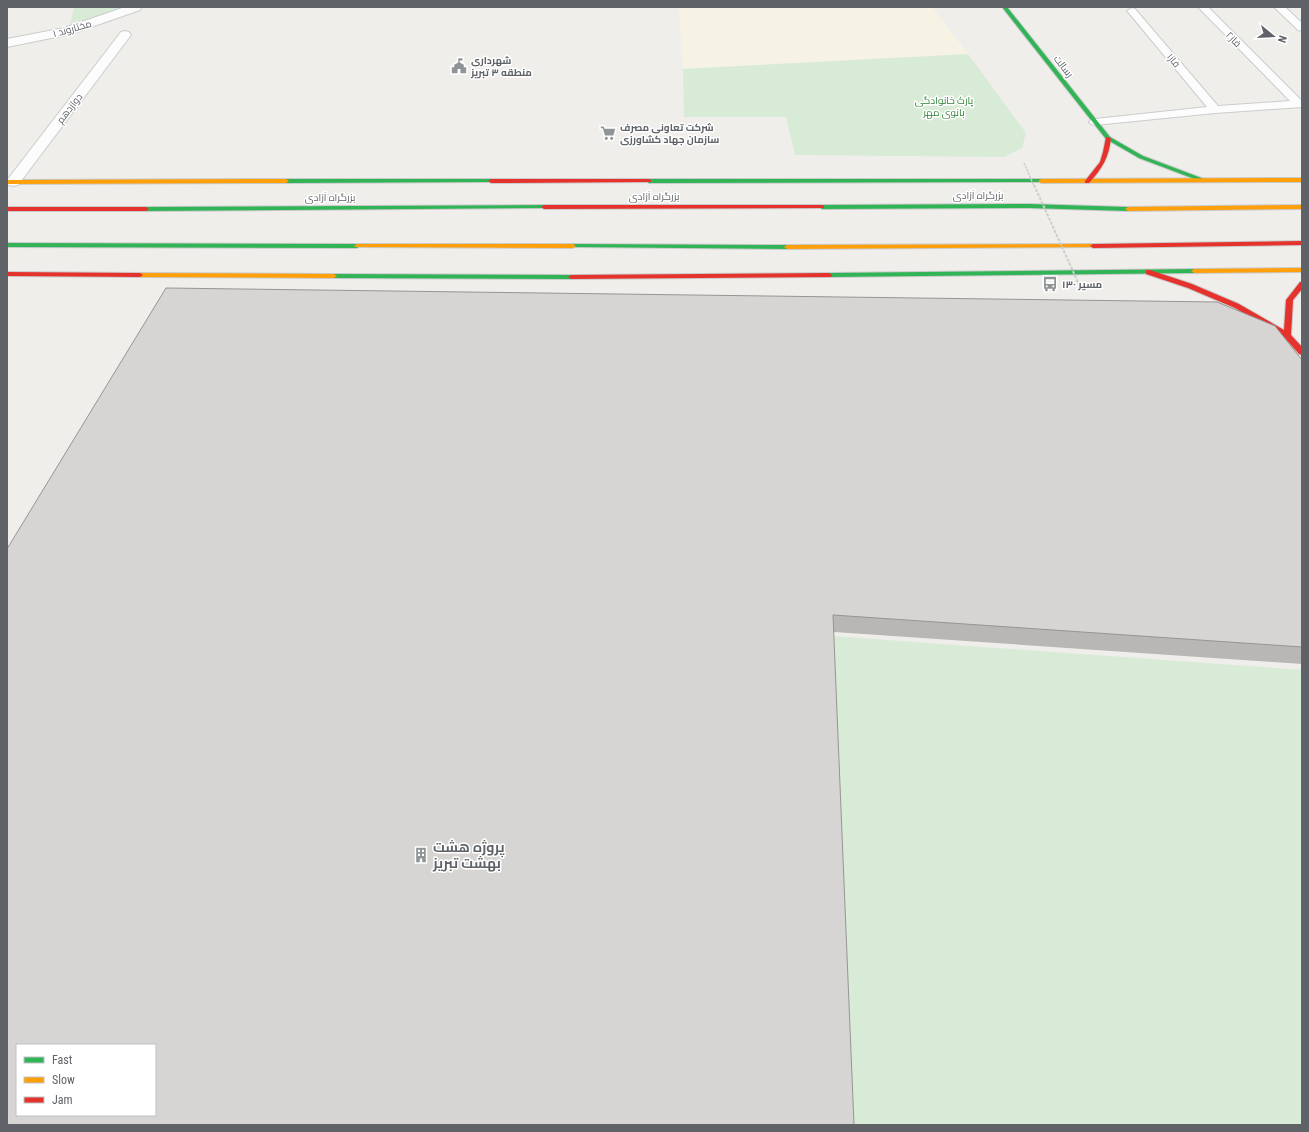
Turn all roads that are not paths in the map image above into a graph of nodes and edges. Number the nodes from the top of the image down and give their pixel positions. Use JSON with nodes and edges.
{"nodes":[{"id":1,"x":136,"y":7,"type":"edge"},
{"id":2,"x":1004,"y":7,"type":"edge"},
{"id":3,"x":1203,"y":7,"type":"edge"},
{"id":4,"x":1279,"y":7,"type":"edge"},
{"id":5,"x":1132,"y":11,"type":"dead end"},
{"id":6,"x":1302,"y":28,"type":"edge"},
{"id":7,"x":126,"y":35,"type":"dead end"},
{"id":8,"x":7,"y":43,"type":"edge"},
{"id":9,"x":1300,"y":104,"type":"edge"},
{"id":10,"x":1215,"y":110,"type":"junction"},
{"id":11,"x":1095,"y":122,"type":"junction"},
{"id":12,"x":1108,"y":138,"type":"junction"},
{"id":13,"x":1202,"y":180,"type":"junction"},
{"id":14,"x":1302,"y":180,"type":"edge"},
{"id":15,"x":10,"y":182,"type":"edge"},
{"id":16,"x":1087,"y":182,"type":"junction"},
{"id":17,"x":1302,"y":207,"type":"edge"},
{"id":18,"x":7,"y":209,"type":"edge"},
{"id":19,"x":1302,"y":243,"type":"edge"},
{"id":20,"x":7,"y":245,"type":"edge"},
{"id":21,"x":1268,"y":262,"type":"dead end"},
{"id":22,"x":1302,"y":270,"type":"edge"},
{"id":23,"x":1240,"y":271,"type":"junction"},
{"id":24,"x":1148,"y":272,"type":"junction"},
{"id":25,"x":7,"y":274,"type":"edge"},
{"id":26,"x":1302,"y":284,"type":"edge"},
{"id":27,"x":1287,"y":334,"type":"junction"},
{"id":28,"x":1302,"y":352,"type":"edge"}],
"edges":[{"from":1,"to":8,"type":"street","name":"مختاروند ۱"},
{"from":2,"to":11,"type":"main road","name":"رسالت"},
{"from":3,"to":9,"type":"lane","name":"فاز۲"},
{"from":4,"to":6,"type":"lane"},
{"from":5,"to":10,"type":"lane","name":"فاز۱"},
{"from":7,"to":15,"type":"street","name":"دوازدهم"},
{"from":9,"to":10,"type":"lane"},
{"from":10,"to":11,"type":"lane"},
{"from":11,"to":12,"type":"main road","name":"رسالت"},
{"from":12,"to":13,"type":"main road","name":"رسالت"},
{"from":12,"to":16,"type":"main road"},
{"from":13,"to":14,"type":"main road","name":"بزرگراه آزادی"},
{"from":13,"to":16,"type":"main road","name":"بزرگراه آزادی"},
{"from":15,"to":16,"type":"main road","name":"بزرگراه آزادی"},
{"from":17,"to":18,"type":"main road","name":"بزرگراه آزادی"},
{"from":19,"to":20,"type":"main road"},
{"from":21,"to":23,"type":"main road"},
{"from":22,"to":23,"type":"main road"},
{"from":23,"to":24,"type":"main road"},
{"from":24,"to":25,"type":"main road"},
{"from":24,"to":27,"type":"main road"},
{"from":26,"to":27,"type":"main road"},
{"from":27,"to":28,"type":"main road"}]}
